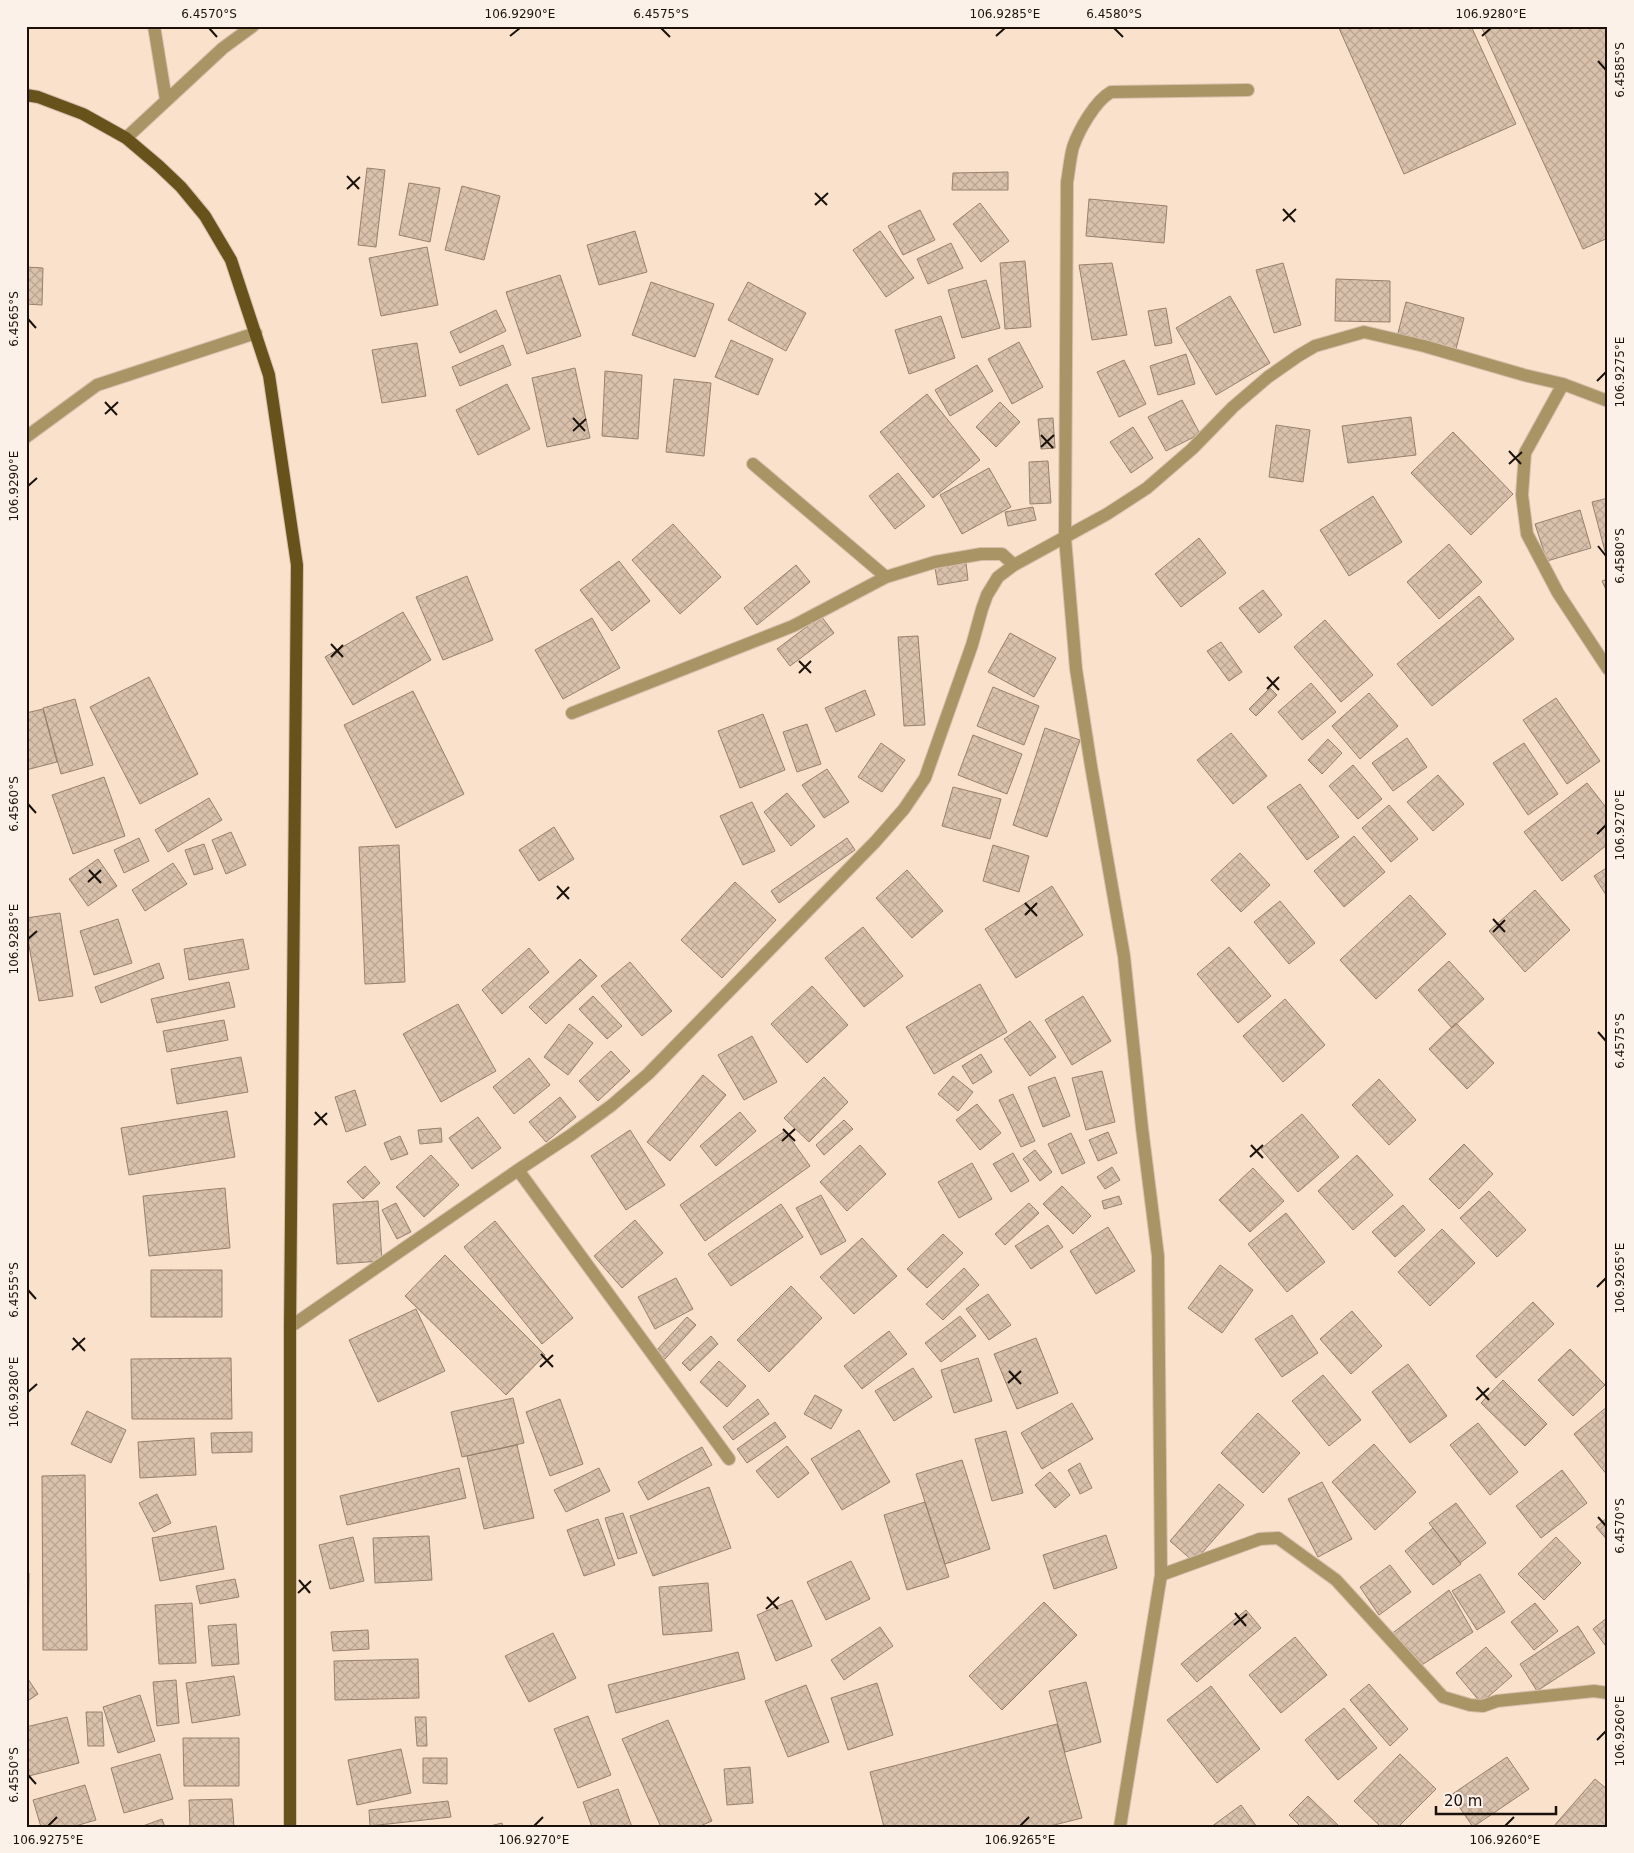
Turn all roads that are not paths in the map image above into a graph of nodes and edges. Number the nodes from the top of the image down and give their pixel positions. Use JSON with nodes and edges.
{"nodes":[{"id":1,"x":154,"y":26,"type":"edge"},
{"id":2,"x":252,"y":26,"type":"edge"},
{"id":3,"x":1248,"y":90,"type":"dead end"},
{"id":4,"x":26,"y":95,"type":"edge"},
{"id":5,"x":166,"y":100,"type":"junction"},
{"id":6,"x":126,"y":138,"type":"junction"},
{"id":7,"x":256,"y":333,"type":"junction"},
{"id":8,"x":1563,"y":384,"type":"junction"},
{"id":9,"x":1608,"y":401,"type":"edge"},
{"id":10,"x":26,"y":437,"type":"edge"},
{"id":11,"x":753,"y":464,"type":"dead end"},
{"id":12,"x":1065,"y":538,"type":"junction"},
{"id":13,"x":1014,"y":565,"type":"junction"},
{"id":14,"x":886,"y":577,"type":"junction"},
{"id":15,"x":1608,"y":669,"type":"edge"},
{"id":16,"x":572,"y":713,"type":"dead end"},
{"id":17,"x":518,"y":1170,"type":"junction"},
{"id":18,"x":290,"y":1327,"type":"junction"},
{"id":19,"x":729,"y":1459,"type":"dead end"},
{"id":20,"x":1161,"y":1576,"type":"junction"},
{"id":21,"x":1608,"y":1693,"type":"edge"},
{"id":22,"x":290,"y":1827,"type":"edge"},
{"id":23,"x":1120,"y":1827,"type":"edge"}],
"edges":[{"from":1,"to":5,"type":"street"},
{"from":2,"to":5,"type":"street"},
{"from":3,"to":12,"type":"street"},
{"from":4,"to":6,"type":"main road"},
{"from":5,"to":6,"type":"street"},
{"from":6,"to":7,"type":"main road"},
{"from":7,"to":10,"type":"street"},
{"from":7,"to":18,"type":"main road"},
{"from":8,"to":9,"type":"street"},
{"from":8,"to":12,"type":"street"},
{"from":8,"to":15,"type":"street"},
{"from":11,"to":14,"type":"street"},
{"from":12,"to":13,"type":"street"},
{"from":12,"to":20,"type":"street"},
{"from":13,"to":14,"type":"street"},
{"from":13,"to":17,"type":"street"},
{"from":14,"to":16,"type":"street"},
{"from":17,"to":18,"type":"street"},
{"from":17,"to":19,"type":"street"},
{"from":18,"to":22,"type":"main road"},
{"from":20,"to":21,"type":"street"},
{"from":20,"to":23,"type":"street"}]}
